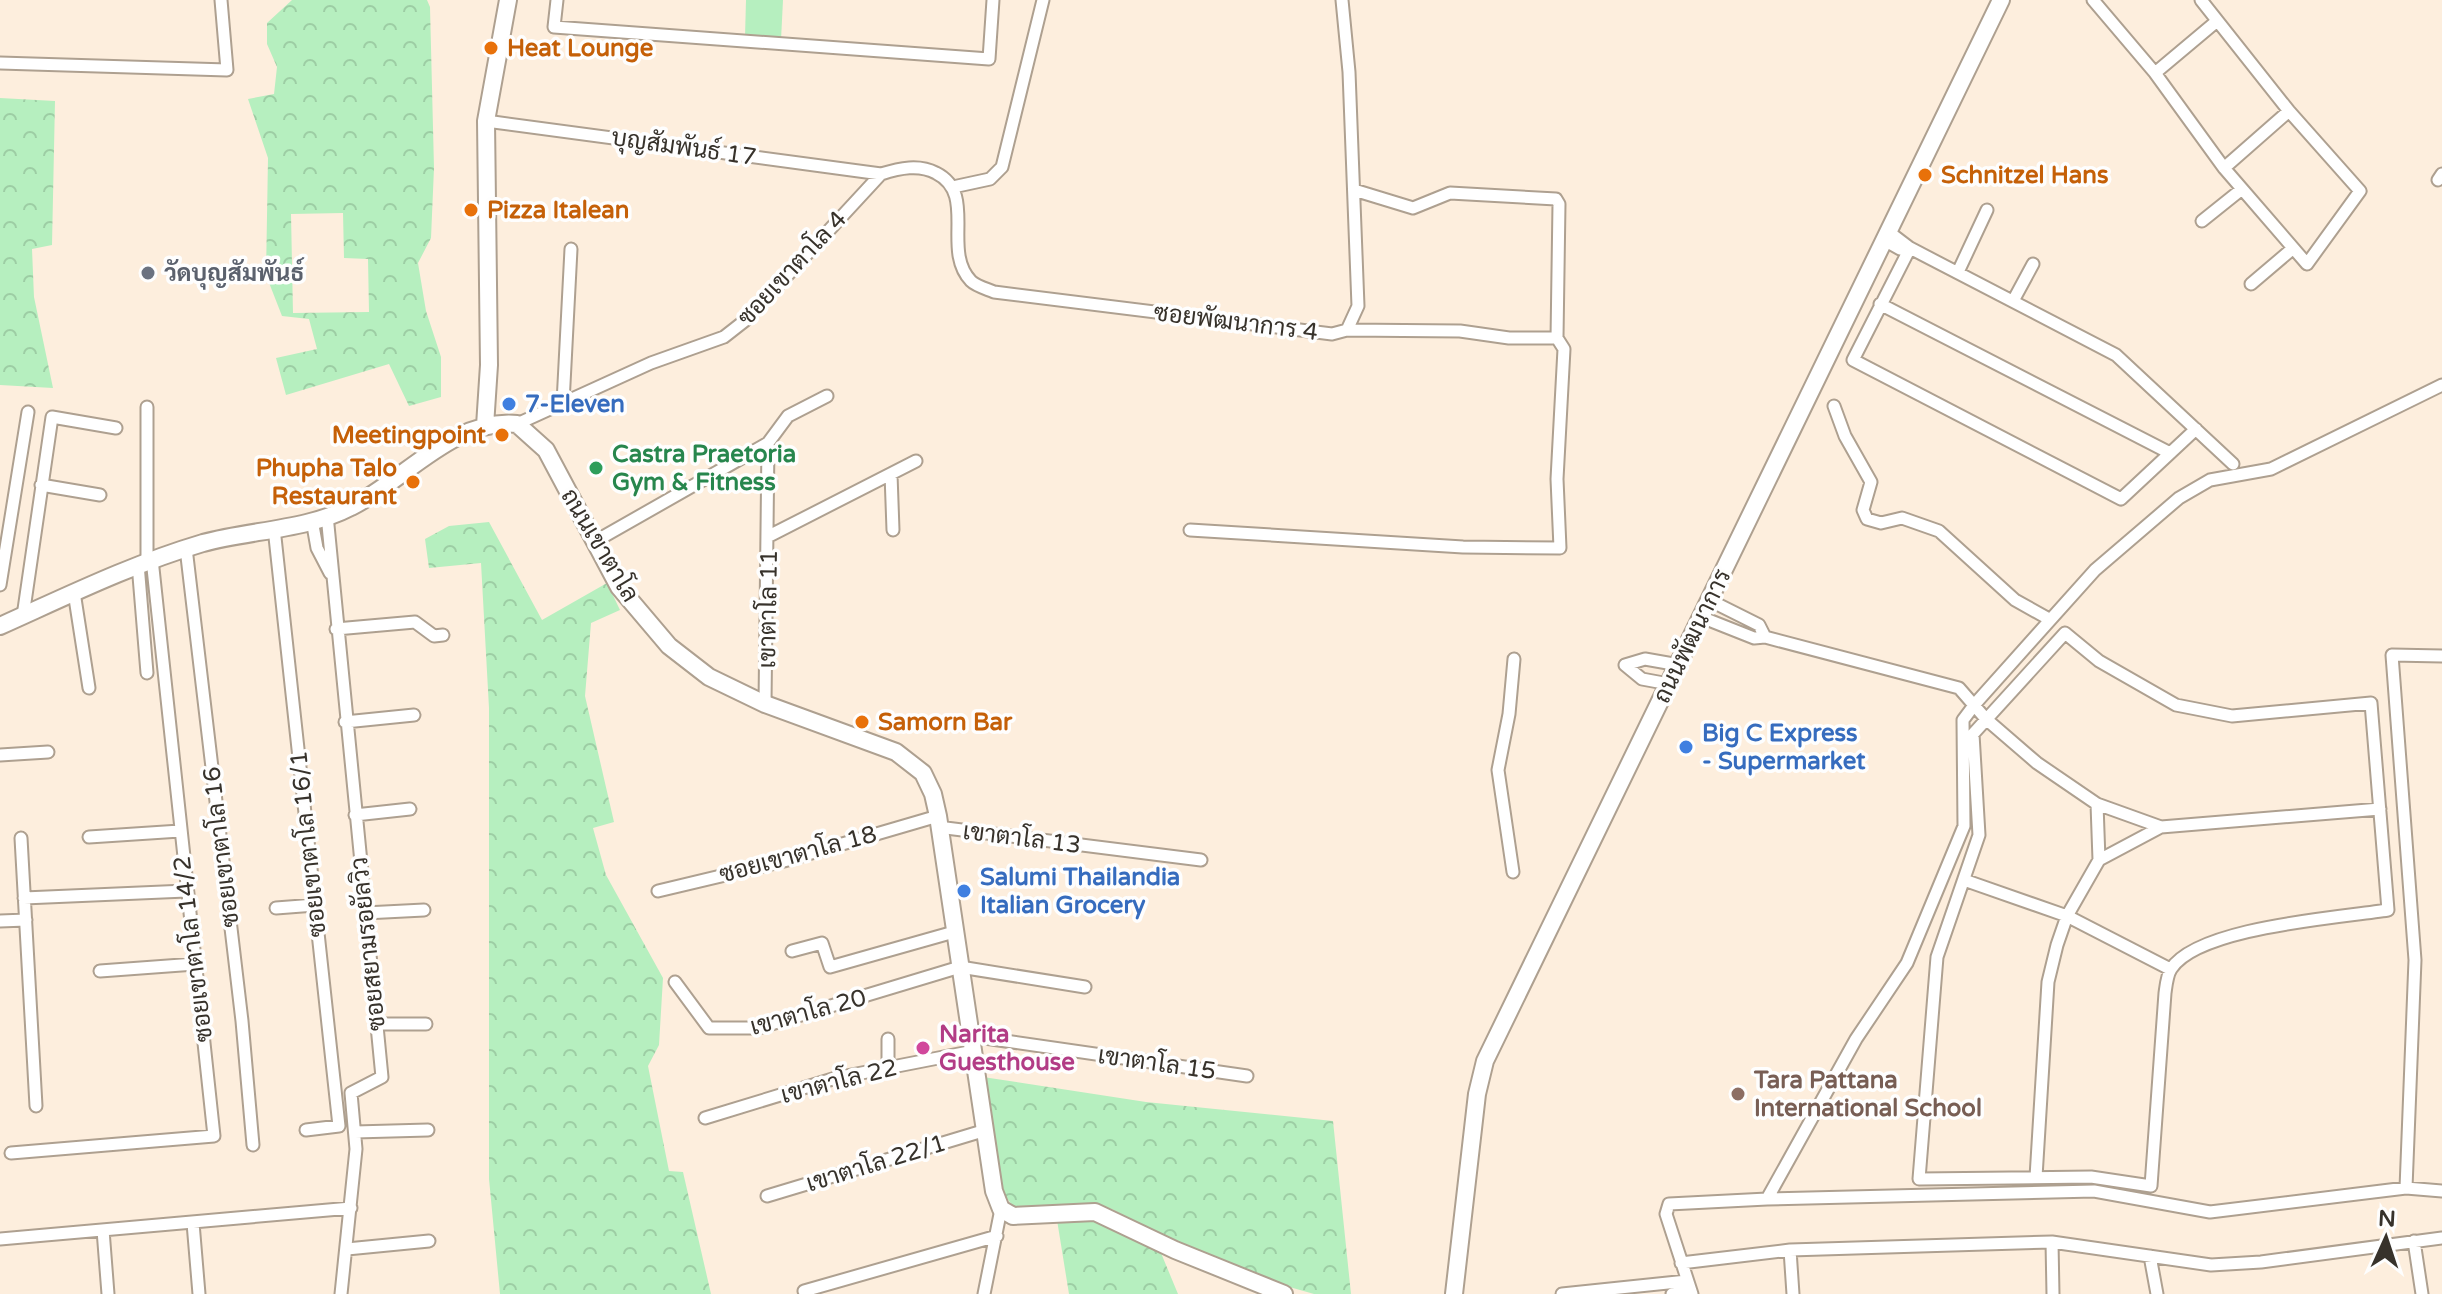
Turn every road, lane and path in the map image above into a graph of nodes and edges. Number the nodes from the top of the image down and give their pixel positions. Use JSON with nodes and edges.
{"nodes":[{"id":1,"x":221,"y":0,"type":"edge"},
{"id":2,"x":508,"y":0,"type":"edge"},
{"id":3,"x":557,"y":0,"type":"edge"},
{"id":4,"x":993,"y":0,"type":"edge"},
{"id":5,"x":1043,"y":0,"type":"edge"},
{"id":6,"x":1342,"y":0,"type":"edge"},
{"id":7,"x":2001,"y":0,"type":"edge"},
{"id":8,"x":2093,"y":0,"type":"edge"},
{"id":9,"x":2201,"y":0,"type":"edge"},
{"id":10,"x":2217,"y":21,"type":"junction"},
{"id":11,"x":0,"y":63,"type":"edge"},
{"id":12,"x":2155,"y":73,"type":"junction"},
{"id":13,"x":2289,"y":111,"type":"junction"},
{"id":14,"x":486,"y":121,"type":"junction"},
{"id":15,"x":2224,"y":168,"type":"junction"},
{"id":16,"x":881,"y":174,"type":"junction"},
{"id":17,"x":953,"y":187,"type":"junction"},
{"id":18,"x":2242,"y":189,"type":"junction"},
{"id":19,"x":1354,"y":190,"type":"junction"},
{"id":20,"x":1987,"y":210,"type":"dead end"},
{"id":21,"x":2202,"y":221,"type":"dead end"},
{"id":22,"x":1887,"y":236,"type":"junction"},
{"id":23,"x":1910,"y":248,"type":"junction"},
{"id":24,"x":571,"y":249,"type":"dead end"},
{"id":25,"x":2291,"y":250,"type":"junction"},
{"id":26,"x":2033,"y":264,"type":"dead end"},
{"id":27,"x":1958,"y":272,"type":"junction"},
{"id":28,"x":2251,"y":284,"type":"dead end"},
{"id":29,"x":2013,"y":301,"type":"junction"},
{"id":30,"x":1880,"y":304,"type":"junction"},
{"id":31,"x":1347,"y":330,"type":"junction"},
{"id":32,"x":1557,"y":338,"type":"junction"},
{"id":33,"x":2442,"y":385,"type":"edge"},
{"id":34,"x":827,"y":396,"type":"dead end"},
{"id":35,"x":563,"y":403,"type":"junction"},
{"id":36,"x":1834,"y":406,"type":"dead end"},
{"id":37,"x":147,"y":407,"type":"dead end"},
{"id":38,"x":28,"y":412,"type":"dead end"},
{"id":39,"x":517,"y":424,"type":"junction"},
{"id":40,"x":485,"y":426,"type":"junction"},
{"id":41,"x":116,"y":428,"type":"dead end"},
{"id":42,"x":2196,"y":429,"type":"junction"},
{"id":43,"x":768,"y":443,"type":"junction"},
{"id":44,"x":2170,"y":453,"type":"junction"},
{"id":45,"x":916,"y":461,"type":"dead end"},
{"id":46,"x":2233,"y":464,"type":"dead end"},
{"id":47,"x":891,"y":474,"type":"junction"},
{"id":48,"x":41,"y":485,"type":"junction"},
{"id":49,"x":100,"y":495,"type":"dead end"},
{"id":50,"x":319,"y":518,"type":"junction"},
{"id":51,"x":274,"y":528,"type":"junction"},
{"id":52,"x":893,"y":530,"type":"dead end"},
{"id":53,"x":1190,"y":530,"type":"dead end"},
{"id":54,"x":769,"y":536,"type":"junction"},
{"id":55,"x":594,"y":542,"type":"junction"},
{"id":56,"x":186,"y":548,"type":"junction"},
{"id":57,"x":146,"y":561,"type":"junction"},
{"id":58,"x":0,"y":585,"type":"edge"},
{"id":59,"x":74,"y":592,"type":"junction"},
{"id":60,"x":1709,"y":600,"type":"junction"},
{"id":61,"x":23,"y":616,"type":"junction"},
{"id":62,"x":1701,"y":617,"type":"junction"},
{"id":63,"x":2049,"y":619,"type":"junction"},
{"id":64,"x":0,"y":626,"type":"edge"},
{"id":65,"x":336,"y":629,"type":"junction"},
{"id":66,"x":443,"y":635,"type":"dead end"},
{"id":67,"x":1765,"y":637,"type":"junction"},
{"id":68,"x":2442,"y":656,"type":"edge"},
{"id":69,"x":1514,"y":659,"type":"dead end"},
{"id":70,"x":1679,"y":665,"type":"junction"},
{"id":71,"x":147,"y":673,"type":"dead end"},
{"id":72,"x":1669,"y":684,"type":"junction"},
{"id":73,"x":89,"y":688,"type":"dead end"},
{"id":74,"x":765,"y":704,"type":"junction"},
{"id":75,"x":1975,"y":704,"type":"junction"},
{"id":76,"x":414,"y":715,"type":"dead end"},
{"id":77,"x":1986,"y":719,"type":"junction"},
{"id":78,"x":345,"y":722,"type":"junction"},
{"id":79,"x":48,"y":752,"type":"dead end"},
{"id":80,"x":0,"y":755,"type":"edge"},
{"id":81,"x":2097,"y":804,"type":"junction"},
{"id":82,"x":410,"y":809,"type":"dead end"},
{"id":83,"x":2380,"y":809,"type":"junction"},
{"id":84,"x":355,"y":815,"type":"junction"},
{"id":85,"x":938,"y":822,"type":"junction"},
{"id":86,"x":2161,"y":827,"type":"junction"},
{"id":87,"x":180,"y":831,"type":"junction"},
{"id":88,"x":89,"y":837,"type":"dead end"},
{"id":89,"x":21,"y":838,"type":"dead end"},
{"id":90,"x":1201,"y":860,"type":"dead end"},
{"id":91,"x":2099,"y":860,"type":"junction"},
{"id":92,"x":1513,"y":872,"type":"dead end"},
{"id":93,"x":1964,"y":880,"type":"junction"},
{"id":94,"x":186,"y":891,"type":"junction"},
{"id":95,"x":658,"y":891,"type":"dead end"},
{"id":96,"x":24,"y":898,"type":"junction"},
{"id":97,"x":315,"y":905,"type":"junction"},
{"id":98,"x":276,"y":908,"type":"dead end"},
{"id":99,"x":424,"y":910,"type":"dead end"},
{"id":100,"x":365,"y":913,"type":"junction"},
{"id":101,"x":2067,"y":916,"type":"junction"},
{"id":102,"x":26,"y":920,"type":"junction"},
{"id":103,"x":0,"y":921,"type":"edge"},
{"id":104,"x":954,"y":932,"type":"junction"},
{"id":105,"x":792,"y":951,"type":"dead end"},
{"id":106,"x":195,"y":964,"type":"junction"},
{"id":107,"x":960,"y":967,"type":"junction"},
{"id":108,"x":2170,"y":969,"type":"junction"},
{"id":109,"x":100,"y":971,"type":"dead end"},
{"id":110,"x":675,"y":982,"type":"dead end"},
{"id":111,"x":1085,"y":987,"type":"dead end"},
{"id":112,"x":377,"y":1024,"type":"junction"},
{"id":113,"x":426,"y":1024,"type":"dead end"},
{"id":114,"x":888,"y":1039,"type":"dead end"},
{"id":115,"x":973,"y":1043,"type":"junction"},
{"id":116,"x":888,"y":1067,"type":"junction"},
{"id":117,"x":1247,"y":1076,"type":"dead end"},
{"id":118,"x":36,"y":1106,"type":"dead end"},
{"id":119,"x":705,"y":1118,"type":"dead end"},
{"id":120,"x":306,"y":1130,"type":"dead end"},
{"id":121,"x":428,"y":1130,"type":"dead end"},
{"id":122,"x":986,"y":1130,"type":"junction"},
{"id":123,"x":355,"y":1132,"type":"junction"},
{"id":124,"x":253,"y":1145,"type":"dead end"},
{"id":125,"x":11,"y":1153,"type":"dead end"},
{"id":126,"x":2036,"y":1177,"type":"junction"},
{"id":127,"x":2406,"y":1188,"type":"junction"},
{"id":128,"x":2442,"y":1191,"type":"edge"},
{"id":129,"x":767,"y":1196,"type":"dead end"},
{"id":130,"x":1767,"y":1199,"type":"junction"},
{"id":131,"x":351,"y":1208,"type":"junction"},
{"id":132,"x":1001,"y":1209,"type":"junction"},
{"id":133,"x":193,"y":1223,"type":"junction"},
{"id":134,"x":103,"y":1230,"type":"junction"},
{"id":135,"x":997,"y":1236,"type":"junction"},
{"id":136,"x":2442,"y":1238,"type":"edge"},
{"id":137,"x":0,"y":1239,"type":"edge"},
{"id":138,"x":429,"y":1241,"type":"dead end"},
{"id":139,"x":2414,"y":1241,"type":"junction"},
{"id":140,"x":2052,"y":1242,"type":"junction"},
{"id":141,"x":347,"y":1249,"type":"junction"},
{"id":142,"x":1790,"y":1250,"type":"junction"},
{"id":143,"x":2150,"y":1256,"type":"junction"},
{"id":144,"x":1681,"y":1263,"type":"junction"},
{"id":145,"x":1690,"y":1289,"type":"edge"},
{"id":146,"x":804,"y":1291,"type":"dead end"},
{"id":147,"x":108,"y":1294,"type":"edge"},
{"id":148,"x":199,"y":1294,"type":"edge"},
{"id":149,"x":341,"y":1294,"type":"edge"},
{"id":150,"x":984,"y":1294,"type":"edge"},
{"id":151,"x":1284,"y":1294,"type":"edge"},
{"id":152,"x":1454,"y":1294,"type":"edge"},
{"id":153,"x":1562,"y":1294,"type":"edge"},
{"id":154,"x":1672,"y":1294,"type":"edge"},
{"id":155,"x":1793,"y":1294,"type":"edge"},
{"id":156,"x":2053,"y":1294,"type":"edge"},
{"id":157,"x":2157,"y":1294,"type":"edge"},
{"id":158,"x":2422,"y":1294,"type":"edge"}],
"edges":[{"from":1,"to":11,"type":"street"},
{"from":2,"to":14,"type":"street"},
{"from":3,"to":4,"type":"street"},
{"from":5,"to":17,"type":"street"},
{"from":6,"to":19,"type":"street","name":"ซอยพัฒนาการ 4"},
{"from":7,"to":22,"type":"street","name":"ถนนพัฒนาการ"},
{"from":8,"to":12,"type":"street"},
{"from":9,"to":10,"type":"street"},
{"from":10,"to":12,"type":"street"},
{"from":10,"to":13,"type":"street"},
{"from":12,"to":15,"type":"street"},
{"from":13,"to":15,"type":"street"},
{"from":13,"to":25,"type":"street"},
{"from":14,"to":16,"type":"street","name":"บุญสัมพันธ์ 17"},
{"from":14,"to":40,"type":"street"},
{"from":15,"to":18,"type":"street"},
{"from":16,"to":17,"type":"street"},
{"from":16,"to":35,"type":"street","name":"ซอยเขาตาโล 4"},
{"from":17,"to":31,"type":"street","name":"ซอยพัฒนาการ 4"},
{"from":18,"to":21,"type":"street"},
{"from":18,"to":25,"type":"street"},
{"from":19,"to":31,"type":"street","name":"ซอยพัฒนาการ 4"},
{"from":19,"to":32,"type":"street"},
{"from":20,"to":27,"type":"street"},
{"from":22,"to":23,"type":"street"},
{"from":22,"to":60,"type":"street","name":"ถนนพัฒนาการ"},
{"from":23,"to":27,"type":"street"},
{"from":23,"to":30,"type":"street"},
{"from":24,"to":35,"type":"street"},
{"from":25,"to":28,"type":"street"},
{"from":26,"to":29,"type":"street"},
{"from":27,"to":29,"type":"street"},
{"from":29,"to":42,"type":"street"},
{"from":30,"to":44,"type":"street"},
{"from":30,"to":44,"type":"street"},
{"from":31,"to":32,"type":"street"},
{"from":32,"to":53,"type":"street"},
{"from":33,"to":63,"type":"street"},
{"from":34,"to":43,"type":"street"},
{"from":35,"to":39,"type":"street","name":"ซอยเขาตาโล 4"},
{"from":36,"to":63,"type":"street"},
{"from":37,"to":57,"type":"street"},
{"from":38,"to":58,"type":"street"},
{"from":39,"to":40,"type":"street"},
{"from":39,"to":55,"type":"street","name":"ถนนเขาตาโล"},
{"from":40,"to":50,"type":"street"},
{"from":41,"to":48,"type":"street"},
{"from":42,"to":44,"type":"street"},
{"from":42,"to":46,"type":"street"},
{"from":43,"to":54,"type":"street"},
{"from":43,"to":55,"type":"street"},
{"from":45,"to":47,"type":"street","name":"เขาตาโล 11"},
{"from":47,"to":52,"type":"street"},
{"from":47,"to":54,"type":"street","name":"เขาตาโล 11"},
{"from":48,"to":49,"type":"street"},
{"from":48,"to":61,"type":"street"},
{"from":50,"to":51,"type":"street"},
{"from":50,"to":65,"type":"street","name":"ซอยสยามรอยัลวิว"},
{"from":51,"to":56,"type":"street"},
{"from":51,"to":97,"type":"street","name":"ซอยเขาตาโล 16/1"},
{"from":54,"to":74,"type":"street","name":"เขาตาโล 11"},
{"from":55,"to":74,"type":"street","name":"ถนนเขาตาโล"},
{"from":56,"to":57,"type":"street"},
{"from":56,"to":124,"type":"street","name":"ซอยเขาตาโล 16"},
{"from":57,"to":59,"type":"street"},
{"from":57,"to":71,"type":"street"},
{"from":57,"to":87,"type":"street","name":"ซอยเขาตาโล 14/2"},
{"from":59,"to":61,"type":"street"},
{"from":59,"to":73,"type":"street"},
{"from":60,"to":62,"type":"street","name":"ถนนพัฒนาการ"},
{"from":60,"to":67,"type":"street"},
{"from":61,"to":64,"type":"street"},
{"from":62,"to":67,"type":"street"},
{"from":62,"to":70,"type":"street","name":"ถนนพัฒนาการ"},
{"from":63,"to":75,"type":"street"},
{"from":65,"to":66,"type":"street"},
{"from":65,"to":78,"type":"street","name":"ซอยสยามรอยัลวิว"},
{"from":67,"to":75,"type":"street"},
{"from":68,"to":127,"type":"street"},
{"from":69,"to":92,"type":"street"},
{"from":70,"to":72,"type":"street","name":"ถนนพัฒนาการ"},
{"from":70,"to":72,"type":"street"},
{"from":72,"to":152,"type":"street","name":"ถนนพัฒนาการ"},
{"from":74,"to":85,"type":"street","name":"ถนนเขาตาโล"},
{"from":75,"to":77,"type":"street"},
{"from":75,"to":130,"type":"street"},
{"from":76,"to":78,"type":"street"},
{"from":77,"to":81,"type":"street"},
{"from":77,"to":83,"type":"street"},
{"from":77,"to":93,"type":"street"},
{"from":78,"to":84,"type":"street","name":"ซอยสยามรอยัลวิว"},
{"from":79,"to":80,"type":"street"},
{"from":81,"to":86,"type":"street"},
{"from":81,"to":91,"type":"street"},
{"from":82,"to":84,"type":"street"},
{"from":83,"to":86,"type":"street"},
{"from":83,"to":108,"type":"street"},
{"from":84,"to":100,"type":"street","name":"ซอยสยามรอยัลวิว"},
{"from":85,"to":90,"type":"street","name":"เขาตาโล 13"},
{"from":85,"to":95,"type":"street","name":"ซอยเขาตาโล 18"},
{"from":85,"to":104,"type":"street","name":"ถนนเขาตาโล"},
{"from":86,"to":91,"type":"street"},
{"from":87,"to":88,"type":"street"},
{"from":87,"to":94,"type":"street","name":"ซอยเขาตาโล 14/2"},
{"from":89,"to":96,"type":"street"},
{"from":91,"to":101,"type":"street"},
{"from":93,"to":101,"type":"street"},
{"from":93,"to":126,"type":"street"},
{"from":94,"to":96,"type":"street"},
{"from":94,"to":106,"type":"street","name":"ซอยเขาตาโล 14/2"},
{"from":96,"to":102,"type":"street"},
{"from":97,"to":98,"type":"street"},
{"from":97,"to":120,"type":"street","name":"ซอยเขาตาโล 16/1"},
{"from":99,"to":100,"type":"street"},
{"from":100,"to":112,"type":"street","name":"ซอยสยามรอยัลวิว"},
{"from":101,"to":108,"type":"street"},
{"from":101,"to":126,"type":"street"},
{"from":102,"to":103,"type":"street"},
{"from":102,"to":118,"type":"street"},
{"from":104,"to":105,"type":"street"},
{"from":104,"to":107,"type":"street","name":"ถนนเขาตาโล"},
{"from":106,"to":109,"type":"street"},
{"from":106,"to":125,"type":"street","name":"ซอยเขาตาโล 14/2"},
{"from":107,"to":110,"type":"street","name":"เขาตาโล 20"},
{"from":107,"to":111,"type":"street"},
{"from":107,"to":115,"type":"street","name":"ถนนเขาตาโล"},
{"from":108,"to":126,"type":"street"},
{"from":112,"to":113,"type":"street"},
{"from":112,"to":123,"type":"street","name":"ซอยสยามรอยัลวิว"},
{"from":114,"to":116,"type":"street"},
{"from":115,"to":116,"type":"street","name":"เขาตาโล 22"},
{"from":115,"to":117,"type":"street","name":"เขาตาโล 15"},
{"from":115,"to":122,"type":"street","name":"ถนนเขาตาโล"},
{"from":116,"to":119,"type":"street","name":"เขาตาโล 22"},
{"from":121,"to":123,"type":"street"},
{"from":122,"to":129,"type":"street","name":"เขาตาโล 22/1"},
{"from":122,"to":132,"type":"street","name":"ถนนเขาตาโล"},
{"from":123,"to":131,"type":"street","name":"ซอยสยามรอยัลวิว"},
{"from":127,"to":128,"type":"street"},
{"from":127,"to":130,"type":"street"},
{"from":130,"to":144,"type":"street"},
{"from":131,"to":133,"type":"street"},
{"from":131,"to":141,"type":"street","name":"ซอยสยามรอยัลวิว"},
{"from":132,"to":135,"type":"street"},
{"from":132,"to":151,"type":"street"},
{"from":133,"to":134,"type":"street"},
{"from":133,"to":148,"type":"street"},
{"from":134,"to":137,"type":"street"},
{"from":134,"to":147,"type":"street"},
{"from":135,"to":146,"type":"street"},
{"from":135,"to":150,"type":"street"},
{"from":136,"to":139,"type":"street"},
{"from":138,"to":141,"type":"street"},
{"from":139,"to":143,"type":"street"},
{"from":139,"to":158,"type":"street"},
{"from":140,"to":142,"type":"street"},
{"from":140,"to":143,"type":"street"},
{"from":140,"to":156,"type":"street"},
{"from":141,"to":149,"type":"street","name":"ซอยสยามรอยัลวิว"},
{"from":142,"to":144,"type":"street"},
{"from":142,"to":155,"type":"street"},
{"from":143,"to":157,"type":"street"},
{"from":144,"to":145,"type":"street"},
{"from":145,"to":153,"type":"street"},
{"from":145,"to":154,"type":"street"}]}
